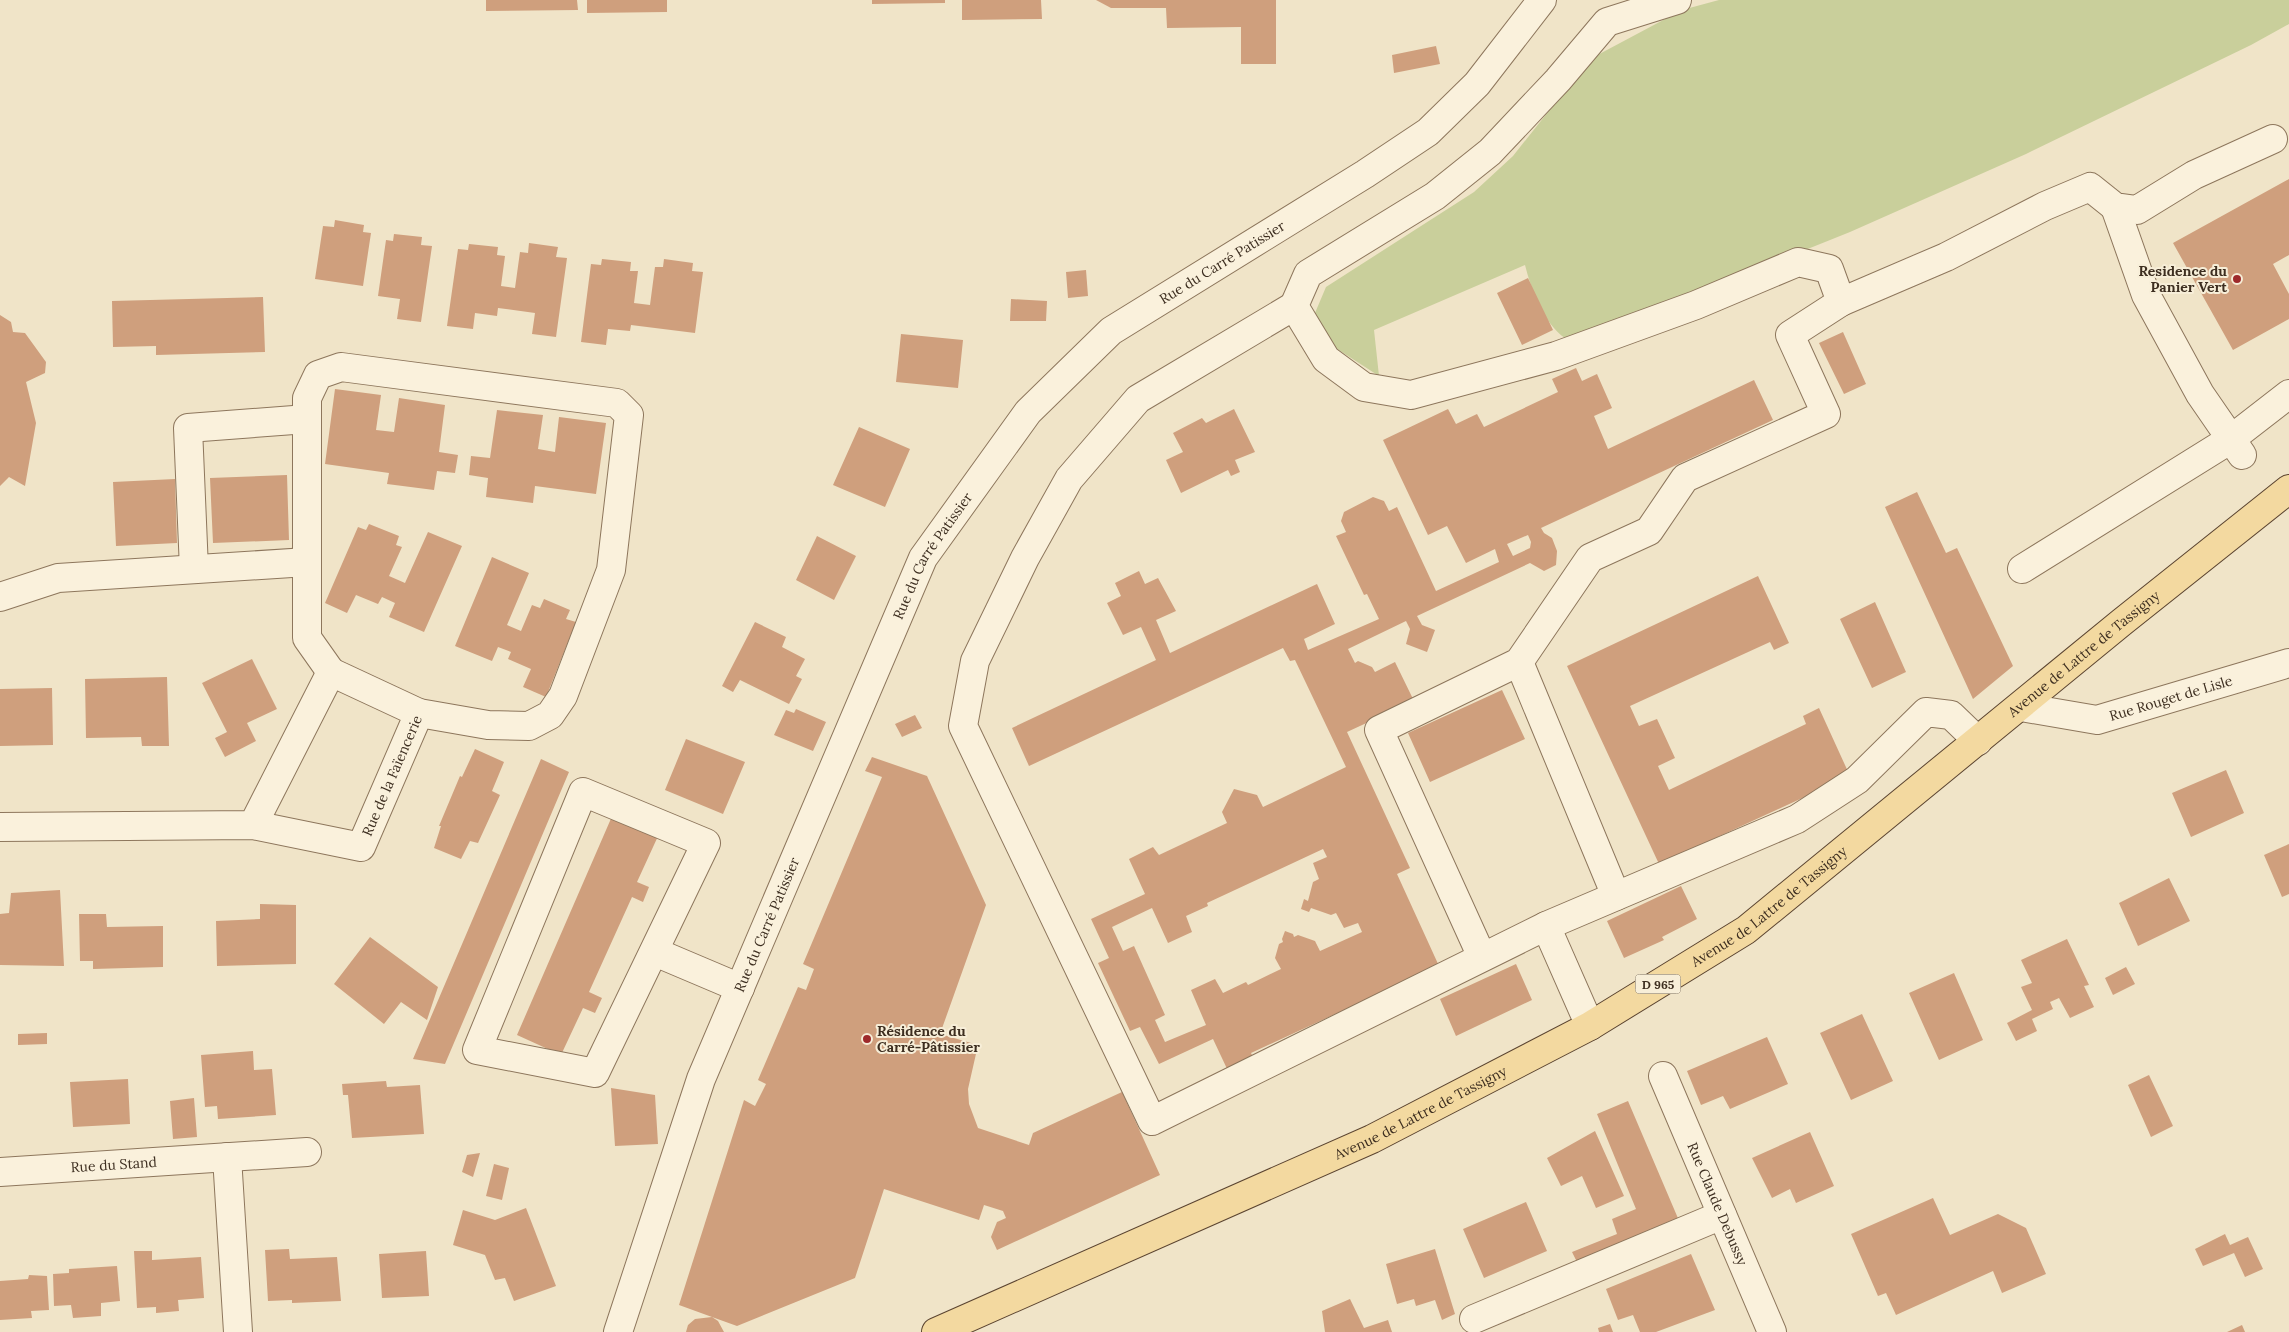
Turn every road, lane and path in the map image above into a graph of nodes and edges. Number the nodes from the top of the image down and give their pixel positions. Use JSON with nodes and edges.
{"nodes":[{"id":1,"x":1542,"y":0,"type":"edge"},
{"id":2,"x":1677,"y":0,"type":"edge"},
{"id":3,"x":2273,"y":139,"type":"dead end"},
{"id":4,"x":2115,"y":207,"type":"junction"},
{"id":5,"x":1841,"y":302,"type":"junction"},
{"id":6,"x":1294,"y":306,"type":"junction"},
{"id":7,"x":2289,"y":394,"type":"edge"},
{"id":8,"x":307,"y":419,"type":"junction"},
{"id":9,"x":2236,"y":447,"type":"junction"},
{"id":10,"x":2289,"y":489,"type":"edge"},
{"id":11,"x":307,"y":562,"type":"junction"},
{"id":12,"x":194,"y":569,"type":"junction"},
{"id":13,"x":2022,"y":569,"type":"dead end"},
{"id":14,"x":0,"y":597,"type":"edge"},
{"id":15,"x":1520,"y":662,"type":"junction"},
{"id":16,"x":2289,"y":663,"type":"edge"},
{"id":17,"x":331,"y":672,"type":"junction"},
{"id":18,"x":2021,"y":707,"type":"junction"},
{"id":19,"x":419,"y":713,"type":"junction"},
{"id":20,"x":1978,"y":741,"type":"junction"},
{"id":21,"x":254,"y":825,"type":"junction"},
{"id":22,"x":0,"y":827,"type":"edge"},
{"id":23,"x":1616,"y":896,"type":"junction"},
{"id":24,"x":1546,"y":926,"type":"junction"},
{"id":25,"x":654,"y":952,"type":"junction"},
{"id":26,"x":1482,"y":957,"type":"junction"},
{"id":27,"x":740,"y":988,"type":"junction"},
{"id":28,"x":1590,"y":1026,"type":"junction"},
{"id":29,"x":1663,"y":1076,"type":"dead end"},
{"id":30,"x":307,"y":1152,"type":"dead end"},
{"id":31,"x":227,"y":1157,"type":"junction"},
{"id":32,"x":0,"y":1172,"type":"edge"},
{"id":33,"x":1722,"y":1214,"type":"junction"},
{"id":34,"x":1474,"y":1319,"type":"dead end"},
{"id":35,"x":238,"y":1332,"type":"edge"},
{"id":36,"x":618,"y":1332,"type":"edge"},
{"id":37,"x":936,"y":1332,"type":"edge"},
{"id":38,"x":1772,"y":1332,"type":"edge"}],
"edges":[{"from":1,"to":27,"type":"street","name":"Rue du Carré Patissier"},
{"from":2,"to":6,"type":"street"},
{"from":3,"to":4,"type":"street"},
{"from":4,"to":5,"type":"street"},
{"from":4,"to":9,"type":"street"},
{"from":5,"to":6,"type":"street"},
{"from":5,"to":15,"type":"street"},
{"from":6,"to":26,"type":"street"},
{"from":7,"to":9,"type":"street"},
{"from":8,"to":11,"type":"street"},
{"from":8,"to":12,"type":"street"},
{"from":8,"to":19,"type":"street"},
{"from":9,"to":13,"type":"street"},
{"from":10,"to":18,"type":"main road","name":"Avenue de Lattre de Tassigny","number":"D 965"},
{"from":11,"to":12,"type":"street"},
{"from":11,"to":17,"type":"street"},
{"from":12,"to":14,"type":"street"},
{"from":15,"to":23,"type":"street"},
{"from":15,"to":26,"type":"street"},
{"from":16,"to":18,"type":"street","name":"Rue Rouget de Lisle"},
{"from":17,"to":19,"type":"street","name":"Rue de la Faïencerie"},
{"from":17,"to":21,"type":"street"},
{"from":18,"to":20,"type":"main road","name":"Avenue de Lattre de Tassigny","number":"D 965"},
{"from":19,"to":21,"type":"street","name":"Rue de la Faïencerie"},
{"from":20,"to":23,"type":"street"},
{"from":20,"to":28,"type":"main road","name":"Avenue de Lattre de Tassigny","number":"D 965"},
{"from":21,"to":22,"type":"street","name":"Rue de la Faïencerie"},
{"from":23,"to":24,"type":"street"},
{"from":24,"to":26,"type":"street"},
{"from":24,"to":28,"type":"street"},
{"from":25,"to":25,"type":"street"},
{"from":25,"to":27,"type":"street"},
{"from":27,"to":36,"type":"street","name":"Rue du Carré Patissier"},
{"from":28,"to":37,"type":"main road","name":"Avenue de Lattre de Tassigny","number":"D 965"},
{"from":29,"to":33,"type":"street","name":"Rue Claude Debussy"},
{"from":30,"to":31,"type":"street","name":"Rue du Stand"},
{"from":31,"to":32,"type":"street","name":"Rue du Stand"},
{"from":31,"to":35,"type":"street"},
{"from":33,"to":34,"type":"street"},
{"from":33,"to":38,"type":"street","name":"Rue Claude Debussy"}]}
